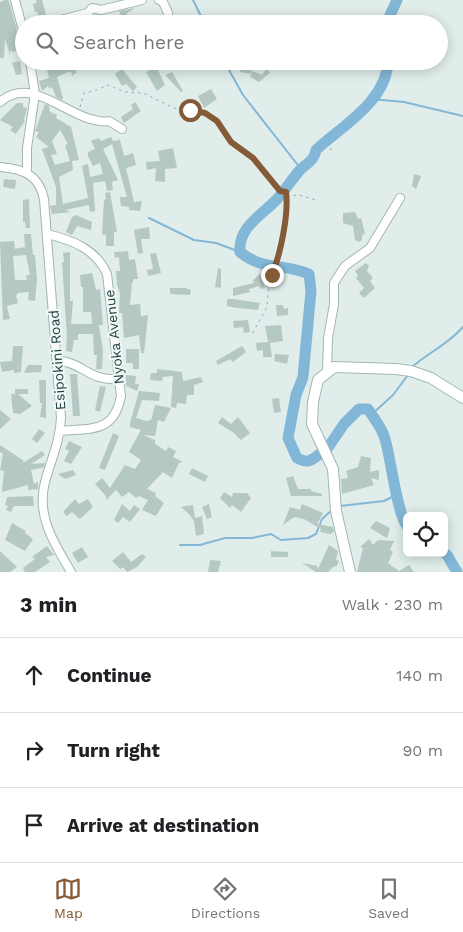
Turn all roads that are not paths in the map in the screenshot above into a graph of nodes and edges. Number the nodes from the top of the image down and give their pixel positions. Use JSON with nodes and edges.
{"nodes":[{"id":1,"x":15,"y":0,"type":"edge"},
{"id":2,"x":142,"y":0,"type":"edge"},
{"id":3,"x":159,"y":0,"type":"edge"},
{"id":4,"x":168,"y":12,"type":"dead end"},
{"id":5,"x":19,"y":15,"type":"edge"},
{"id":6,"x":80,"y":15,"type":"edge"},
{"id":7,"x":31,"y":70,"type":"edge"},
{"id":8,"x":35,"y":94,"type":"junction"},
{"id":9,"x":1,"y":100,"type":"edge"},
{"id":10,"x":122,"y":129,"type":"dead end"},
{"id":11,"x":0,"y":167,"type":"edge"},
{"id":12,"x":27,"y":172,"type":"junction"},
{"id":13,"x":400,"y":198,"type":"dead end"},
{"id":14,"x":47,"y":234,"type":"junction"},
{"id":15,"x":57,"y":360,"type":"junction"},
{"id":16,"x":326,"y":372,"type":"junction"},
{"id":17,"x":118,"y":379,"type":"junction"},
{"id":18,"x":463,"y":398,"type":"edge"},
{"id":19,"x":61,"y":431,"type":"junction"},
{"id":20,"x":71,"y":572,"type":"edge"},
{"id":21,"x":350,"y":572,"type":"edge"}],
"edges":[{"from":1,"to":5,"type":"street"},
{"from":2,"to":6,"type":"street"},
{"from":3,"to":4,"type":"street"},
{"from":7,"to":8,"type":"street"},
{"from":8,"to":9,"type":"street"},
{"from":8,"to":10,"type":"street"},
{"from":8,"to":12,"type":"street"},
{"from":11,"to":12,"type":"street"},
{"from":12,"to":14,"type":"street","name":"Esipokini Road"},
{"from":13,"to":16,"type":"street"},
{"from":14,"to":15,"type":"street","name":"Esipokini Road"},
{"from":14,"to":17,"type":"street","name":"Nyoka Avenue"},
{"from":15,"to":17,"type":"street"},
{"from":15,"to":19,"type":"street","name":"Esipokini Road"},
{"from":16,"to":18,"type":"street"},
{"from":16,"to":21,"type":"street"},
{"from":17,"to":19,"type":"street","name":"Nyoka Avenue"},
{"from":19,"to":20,"type":"street","name":"Esipokini Road"}]}
